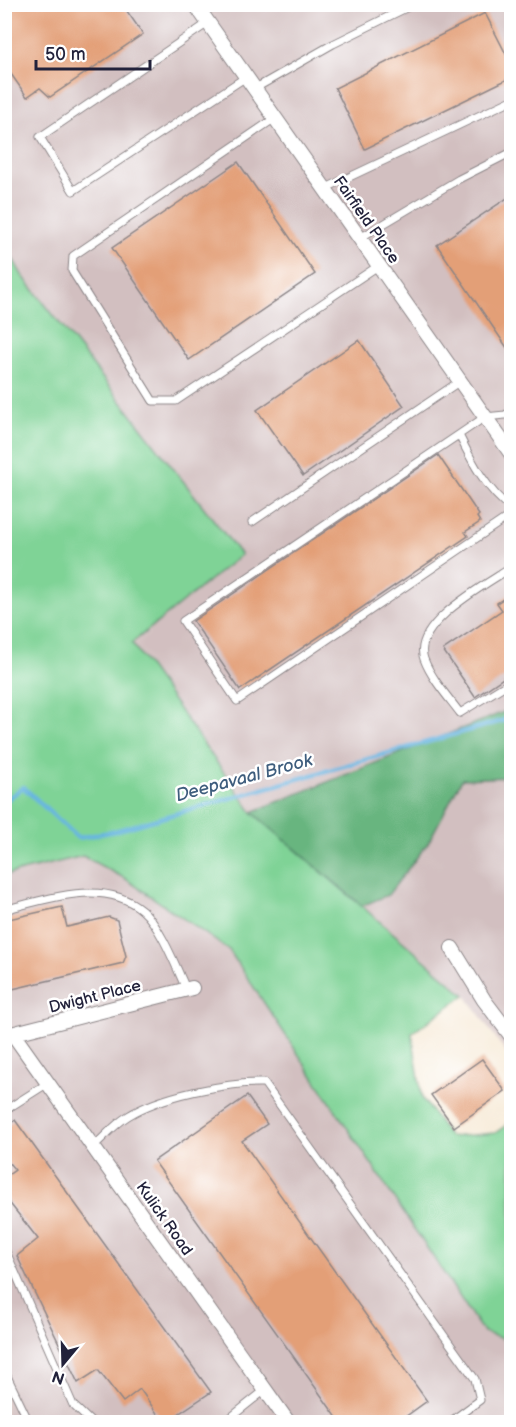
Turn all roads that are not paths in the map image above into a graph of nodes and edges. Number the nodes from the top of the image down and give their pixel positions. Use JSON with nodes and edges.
{"nodes":[{"id":1,"x":195,"y":4,"type":"edge"},
{"id":2,"x":414,"y":4,"type":"edge"},
{"id":3,"x":208,"y":23,"type":"junction"},
{"id":4,"x":250,"y":83,"type":"junction"},
{"id":5,"x":512,"y":100,"type":"edge"},
{"id":6,"x":274,"y":118,"type":"junction"},
{"id":7,"x":512,"y":152,"type":"edge"},
{"id":8,"x":324,"y":189,"type":"junction"},
{"id":9,"x":359,"y":239,"type":"junction"},
{"id":10,"x":378,"y":266,"type":"junction"},
{"id":11,"x":459,"y":381,"type":"junction"},
{"id":12,"x":512,"y":411,"type":"edge"},
{"id":13,"x":485,"y":417,"type":"junction"},
{"id":14,"x":459,"y":435,"type":"junction"},
{"id":15,"x":512,"y":455,"type":"edge"},
{"id":16,"x":512,"y":512,"type":"edge"},
{"id":17,"x":252,"y":522,"type":"dead end"},
{"id":18,"x":512,"y":567,"type":"edge"},
{"id":19,"x":512,"y":681,"type":"edge"},
{"id":20,"x":4,"y":910,"type":"edge"},
{"id":21,"x":452,"y":948,"type":"dead end"},
{"id":22,"x":190,"y":989,"type":"joint"},
{"id":23,"x":9,"y":1035,"type":"edge"},
{"id":24,"x":512,"y":1037,"type":"edge"},
{"id":25,"x":48,"y":1083,"type":"junction"},
{"id":26,"x":4,"y":1111,"type":"edge"},
{"id":27,"x":93,"y":1147,"type":"junction"},
{"id":28,"x":4,"y":1247,"type":"edge"},
{"id":29,"x":4,"y":1370,"type":"edge"},
{"id":30,"x":265,"y":1390,"type":"junction"},
{"id":31,"x":29,"y":1422,"type":"edge"},
{"id":32,"x":91,"y":1422,"type":"edge"},
{"id":33,"x":225,"y":1422,"type":"edge"},
{"id":34,"x":288,"y":1422,"type":"edge"},
{"id":35,"x":450,"y":1422,"type":"edge"}],
"edges":[{"from":1,"to":3,"type":"street","name":"Fairfield Place"},
{"from":2,"to":4,"type":"lane"},
{"from":3,"to":4,"type":"street","name":"Fairfield Place"},
{"from":3,"to":4,"type":"lane"},
{"from":4,"to":6,"type":"street","name":"Fairfield Place"},
{"from":5,"to":8,"type":"lane"},
{"from":6,"to":8,"type":"street","name":"Fairfield Place"},
{"from":6,"to":10,"type":"lane"},
{"from":7,"to":9,"type":"lane"},
{"from":8,"to":9,"type":"street","name":"Fairfield Place"},
{"from":9,"to":10,"type":"street","name":"Fairfield Place"},
{"from":10,"to":11,"type":"street","name":"Fairfield Place"},
{"from":11,"to":13,"type":"street","name":"Fairfield Place"},
{"from":11,"to":17,"type":"lane"},
{"from":12,"to":13,"type":"lane"},
{"from":13,"to":14,"type":"lane"},
{"from":13,"to":15,"type":"street","name":"Fairfield Place"},
{"from":14,"to":16,"type":"lane"},
{"from":14,"to":16,"type":"lane"},
{"from":18,"to":19,"type":"lane"},
{"from":20,"to":22,"type":"lane"},
{"from":21,"to":24,"type":"street"},
{"from":22,"to":23,"type":"street","name":"Dwight Place"},
{"from":23,"to":25,"type":"street","name":"Kulick Road"},
{"from":25,"to":26,"type":"lane"},
{"from":25,"to":27,"type":"street","name":"Kulick Road"},
{"from":27,"to":30,"type":"street","name":"Kulick Road"},
{"from":27,"to":35,"type":"lane"},
{"from":28,"to":32,"type":"lane"},
{"from":29,"to":31,"type":"lane"},
{"from":30,"to":33,"type":"lane"},
{"from":30,"to":34,"type":"street","name":"Kulick Road"}]}
